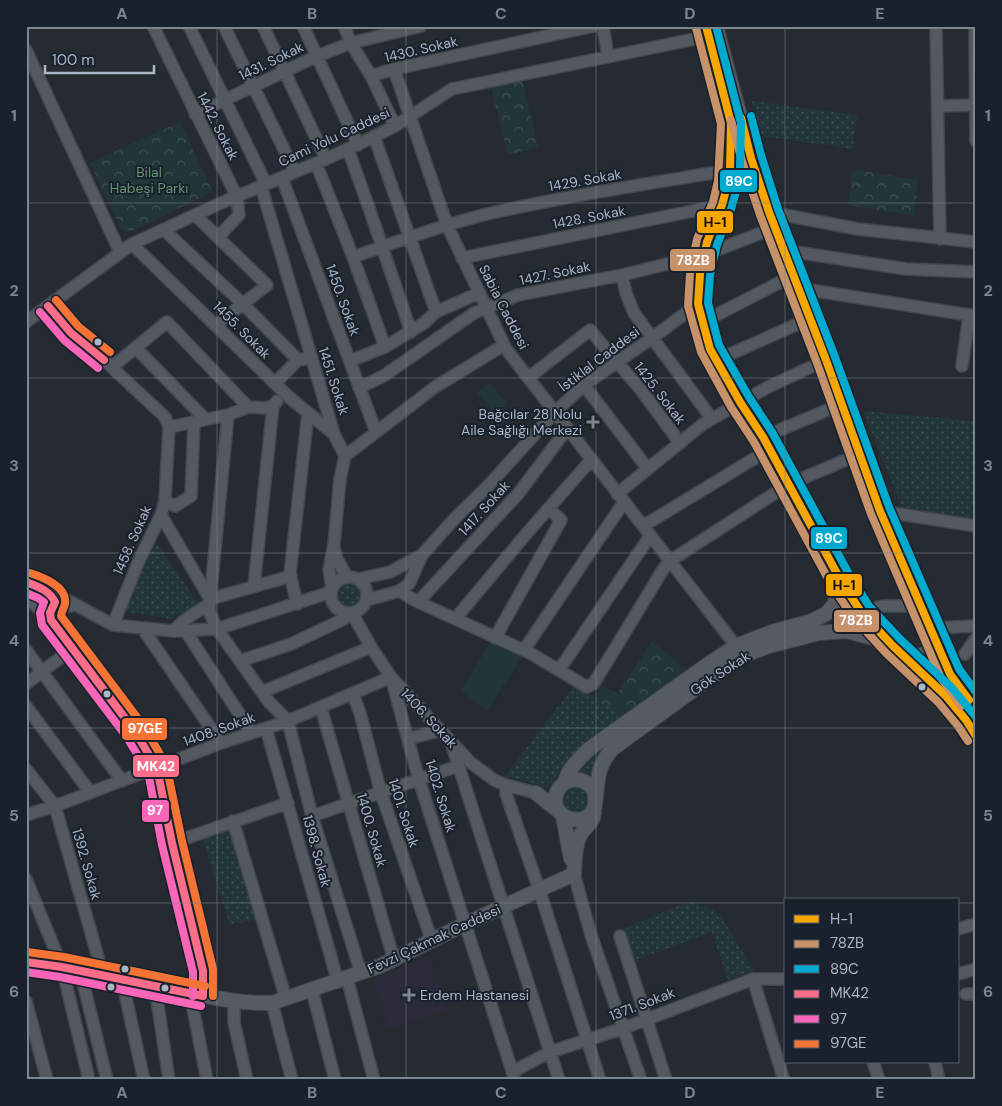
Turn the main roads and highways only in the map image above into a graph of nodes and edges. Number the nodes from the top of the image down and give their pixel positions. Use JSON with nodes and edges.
{"nodes":[{"id":1,"x":710,"y":30,"type":"edge"},
{"id":2,"x":730,"y":152,"type":"junction"},
{"id":3,"x":751,"y":158,"type":"junction"},
{"id":4,"x":842,"y":581,"type":"junction"},
{"id":5,"x":829,"y":612,"type":"junction"},
{"id":6,"x":932,"y":629,"type":"junction"},
{"id":7,"x":843,"y":631,"type":"junction"},
{"id":8,"x":897,"y":650,"type":"junction"},
{"id":9,"x":664,"y":704,"type":"junction"},
{"id":10,"x":976,"y":706,"type":"edge"},
{"id":11,"x":976,"y":736,"type":"edge"},
{"id":12,"x":562,"y":784,"type":"junction"},
{"id":13,"x":595,"y":803,"type":"junction"},
{"id":14,"x":561,"y":814,"type":"junction"},
{"id":15,"x":574,"y":874,"type":"junction"},
{"id":16,"x":26,"y":962,"type":"edge"}],
"edges":[{"from":1,"to":2,"type":"main road"},
{"from":1,"to":3,"type":"main road"},
{"from":2,"to":3,"type":"main road"},
{"from":2,"to":4,"type":"main road"},
{"from":3,"to":6,"type":"main road"},
{"from":4,"to":5,"type":"main road"},
{"from":4,"to":8,"type":"main road"},
{"from":5,"to":7,"type":"main road"},
{"from":5,"to":9,"type":"main road","name":"Gök Sokak"},
{"from":6,"to":8,"type":"main road"},
{"from":6,"to":10,"type":"main road"},
{"from":7,"to":8,"type":"main road","name":"Gök Sokak"},
{"from":7,"to":9,"type":"main road","name":"Gök Sokak"},
{"from":8,"to":11,"type":"main road"},
{"from":9,"to":12,"type":"main road","name":"Gök Sokak"},
{"from":9,"to":13,"type":"main road","name":"Gök Sokak"},
{"from":12,"to":13,"type":"main road"},
{"from":12,"to":14,"type":"main road","name":"Gök Sokak"},
{"from":12,"to":14,"type":"main road"},
{"from":13,"to":14,"type":"main road"},
{"from":13,"to":15,"type":"main road","name":"Gök Sokak"},
{"from":14,"to":15,"type":"main road","name":"Gök Sokak"},
{"from":15,"to":16,"type":"main road","name":"Fevzi Çakmak Caddesi"}]}
